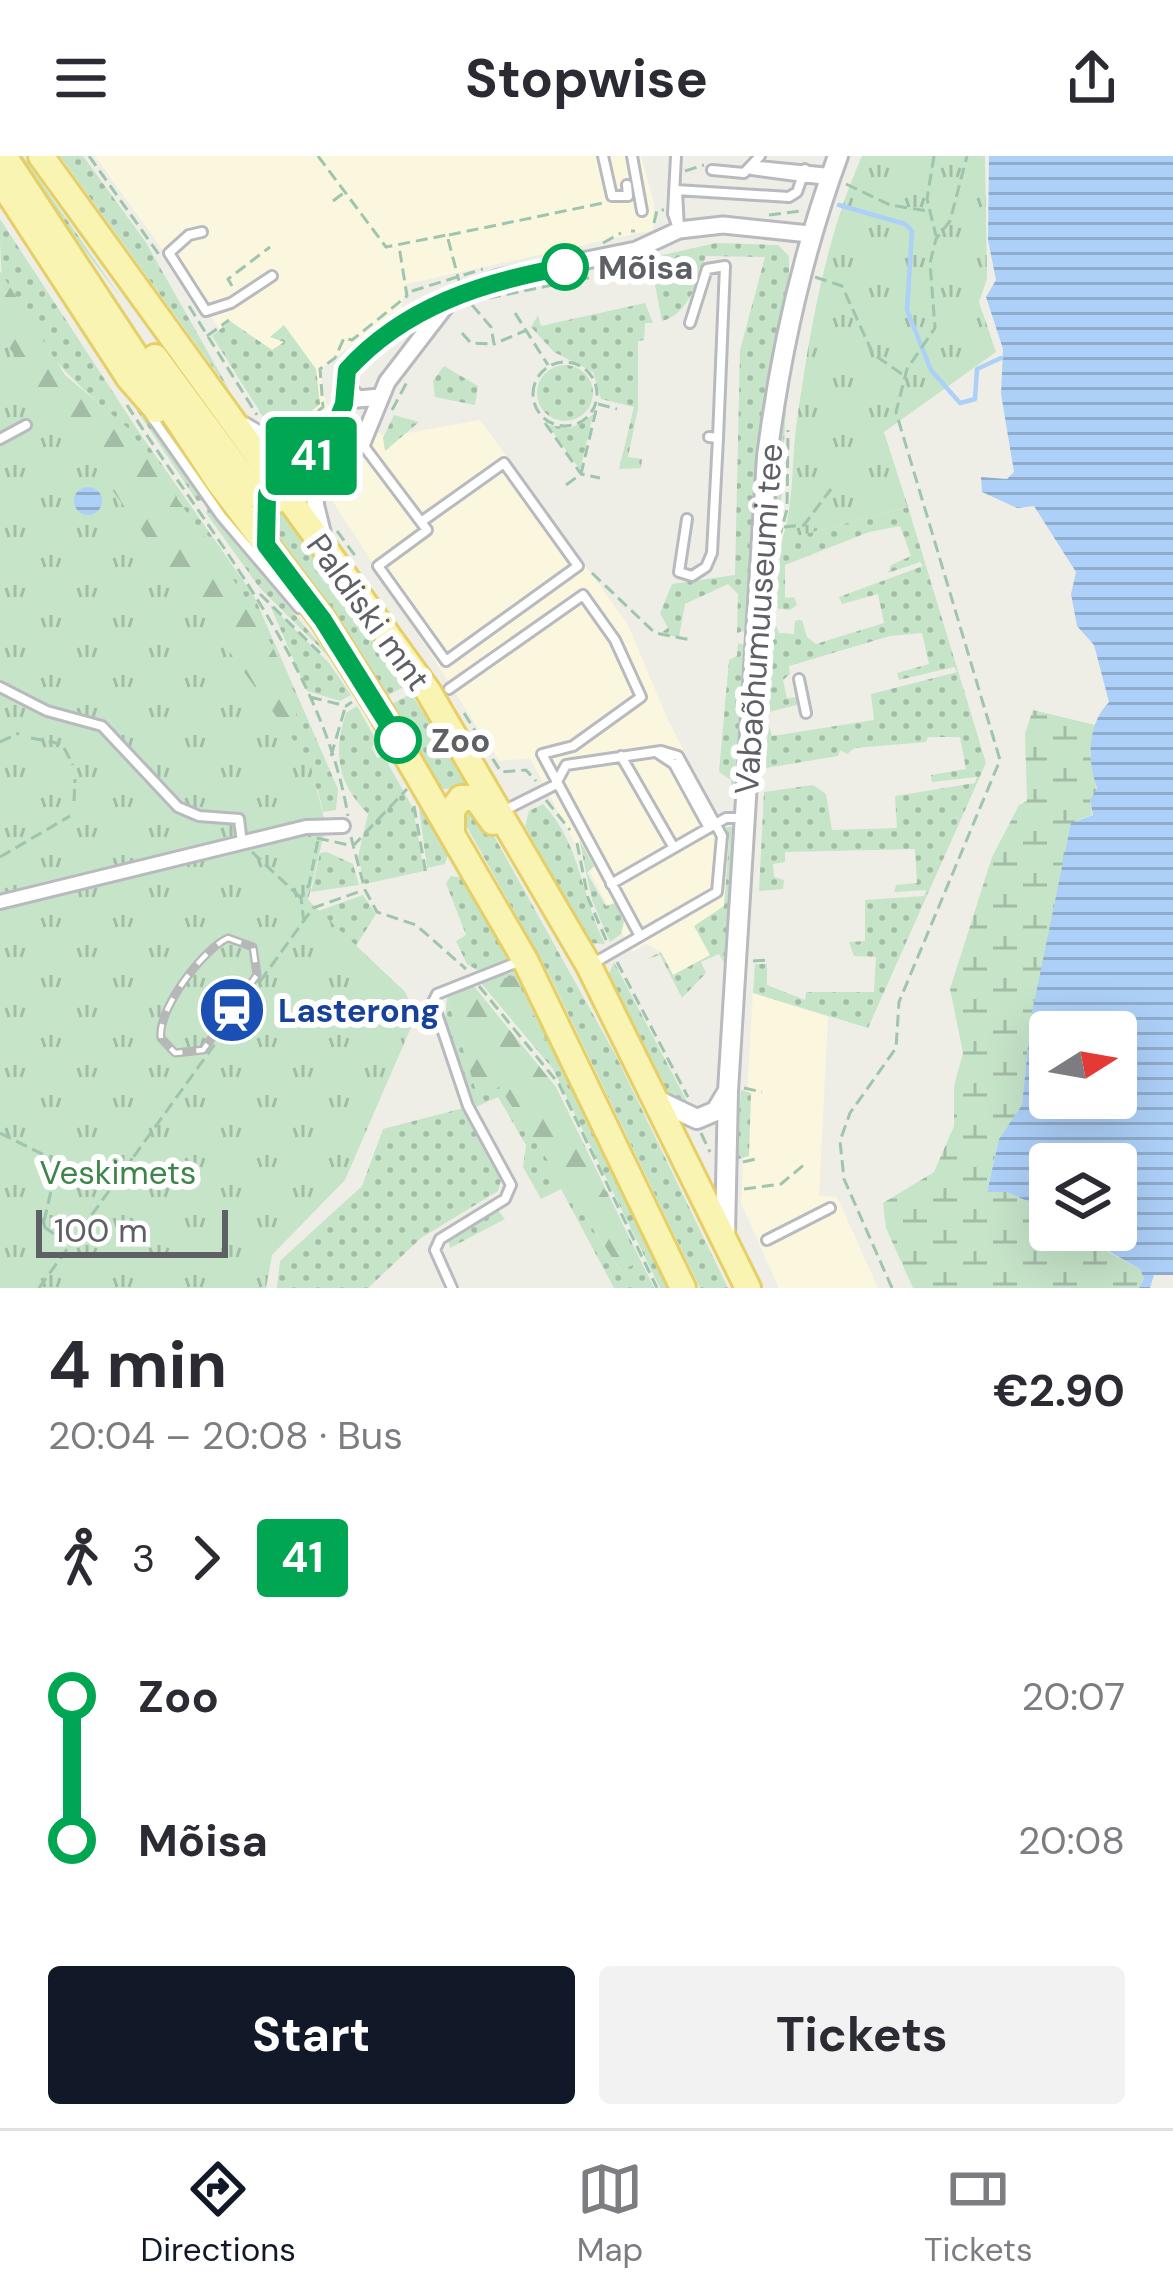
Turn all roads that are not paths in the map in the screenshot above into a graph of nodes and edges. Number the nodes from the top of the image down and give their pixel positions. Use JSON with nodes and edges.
{"nodes":[{"id":1,"x":4,"y":156,"type":"edge"},
{"id":2,"x":41,"y":156,"type":"edge"},
{"id":3,"x":603,"y":156,"type":"edge"},
{"id":4,"x":632,"y":156,"type":"edge"},
{"id":5,"x":676,"y":156,"type":"edge"},
{"id":6,"x":757,"y":164,"type":"edge"},
{"id":7,"x":712,"y":170,"type":"road end"},
{"id":8,"x":838,"y":172,"type":"edge"},
{"id":9,"x":804,"y":174,"type":"junction"},
{"id":10,"x":0,"y":180,"type":"edge"},
{"id":11,"x":627,"y":185,"type":"dead end"},
{"id":12,"x":676,"y":190,"type":"junction"},
{"id":13,"x":642,"y":211,"type":"dead end"},
{"id":14,"x":50,"y":223,"type":"junction"},
{"id":15,"x":679,"y":230,"type":"junction"},
{"id":16,"x":202,"y":232,"type":"dead end"},
{"id":17,"x":809,"y":234,"type":"junction"},
{"id":18,"x":272,"y":276,"type":"dead end"},
{"id":19,"x":463,"y":300,"type":"junction"},
{"id":20,"x":690,"y":322,"type":"dead end"},
{"id":21,"x":362,"y":359,"type":"junction"},
{"id":22,"x":129,"y":378,"type":"junction"},
{"id":23,"x":347,"y":389,"type":"junction"},
{"id":24,"x":384,"y":389,"type":"junction"},
{"id":25,"x":226,"y":412,"type":"junction"},
{"id":26,"x":26,"y":425,"type":"dead end"},
{"id":27,"x":330,"y":433,"type":"junction"},
{"id":28,"x":0,"y":439,"type":"edge"},
{"id":29,"x":367,"y":449,"type":"junction"},
{"id":30,"x":218,"y":481,"type":"junction"},
{"id":31,"x":325,"y":481,"type":"junction"},
{"id":32,"x":274,"y":494,"type":"junction"},
{"id":33,"x":687,"y":519,"type":"dead end"},
{"id":34,"x":421,"y":522,"type":"junction"},
{"id":35,"x":266,"y":545,"type":"junction"},
{"id":36,"x":338,"y":566,"type":"junction"},
{"id":37,"x":323,"y":620,"type":"junction"},
{"id":38,"x":800,"y":679,"type":"dead end"},
{"id":39,"x":0,"y":687,"type":"edge"},
{"id":40,"x":448,"y":689,"type":"dead end"},
{"id":41,"x":806,"y":713,"type":"dead end"},
{"id":42,"x":621,"y":757,"type":"junction"},
{"id":43,"x":556,"y":785,"type":"junction"},
{"id":44,"x":501,"y":812,"type":"junction"},
{"id":45,"x":745,"y":818,"type":"junction"},
{"id":46,"x":343,"y":826,"type":"dead end"},
{"id":47,"x":712,"y":826,"type":"junction"},
{"id":48,"x":452,"y":833,"type":"junction"},
{"id":49,"x":242,"y":843,"type":"junction"},
{"id":50,"x":674,"y":848,"type":"junction"},
{"id":51,"x":531,"y":863,"type":"junction"},
{"id":52,"x":611,"y":884,"type":"junction"},
{"id":53,"x":0,"y":902,"type":"edge"},
{"id":54,"x":640,"y":936,"type":"junction"},
{"id":55,"x":525,"y":960,"type":"junction"},
{"id":56,"x":589,"y":966,"type":"junction"},
{"id":57,"x":732,"y":1088,"type":"junction"},
{"id":58,"x":658,"y":1101,"type":"junction"},
{"id":59,"x":830,"y":1208,"type":"dead end"},
{"id":60,"x":725,"y":1235,"type":"junction"},
{"id":61,"x":767,"y":1240,"type":"dead end"},
{"id":62,"x":452,"y":1288,"type":"edge"},
{"id":63,"x":683,"y":1288,"type":"edge"},
{"id":64,"x":748,"y":1288,"type":"edge"}],
"edges":[{"from":1,"to":14,"type":"main road","name":"Paldiski mnt"},
{"from":2,"to":25,"type":"main road","name":"Paldiski mnt"},
{"from":3,"to":11,"type":"lane"},
{"from":4,"to":13,"type":"lane"},
{"from":5,"to":12,"type":"lane"},
{"from":6,"to":7,"type":"lane"},
{"from":6,"to":9,"type":"lane"},
{"from":8,"to":9,"type":"lane"},
{"from":8,"to":17,"type":"street","name":"Vabaõhumuuseumi tee"},
{"from":9,"to":12,"type":"lane"},
{"from":10,"to":22,"type":"main road","name":"Paldiski mnt"},
{"from":12,"to":15,"type":"lane"},
{"from":12,"to":15,"type":"lane"},
{"from":14,"to":30,"type":"main road","name":"Paldiski mnt"},
{"from":14,"to":32,"type":"main road"},
{"from":15,"to":17,"type":"street"},
{"from":15,"to":19,"type":"street"},
{"from":16,"to":18,"type":"lane"},
{"from":17,"to":45,"type":"street","name":"Vabaõhumuuseumi tee"},
{"from":19,"to":21,"type":"street"},
{"from":19,"to":24,"type":"street"},
{"from":20,"to":33,"type":"lane"},
{"from":21,"to":23,"type":"street"},
{"from":21,"to":24,"type":"street"},
{"from":22,"to":30,"type":"main road","name":"Paldiski mnt"},
{"from":22,"to":37,"type":"lane","name":"Paldiski mnt"},
{"from":23,"to":24,"type":"street"},
{"from":23,"to":27,"type":"street"},
{"from":24,"to":29,"type":"street"},
{"from":25,"to":27,"type":"street"},
{"from":25,"to":32,"type":"main road","name":"Paldiski mnt"},
{"from":26,"to":28,"type":"lane"},
{"from":27,"to":32,"type":"street"},
{"from":29,"to":31,"type":"street"},
{"from":29,"to":34,"type":"lane"},
{"from":30,"to":35,"type":"main road","name":"Paldiski mnt"},
{"from":31,"to":32,"type":"street"},
{"from":31,"to":36,"type":"street"},
{"from":32,"to":35,"type":"main road"},
{"from":32,"to":36,"type":"main road","name":"Paldiski mnt"},
{"from":34,"to":34,"type":"lane"},
{"from":35,"to":37,"type":"main road","name":"Paldiski mnt"},
{"from":36,"to":44,"type":"main road","name":"Paldiski mnt"},
{"from":37,"to":48,"type":"main road","name":"Paldiski mnt"},
{"from":38,"to":41,"type":"lane"},
{"from":39,"to":49,"type":"lane"},
{"from":40,"to":43,"type":"lane"},
{"from":42,"to":43,"type":"lane"},
{"from":42,"to":47,"type":"lane"},
{"from":42,"to":50,"type":"lane"},
{"from":43,"to":44,"type":"lane"},
{"from":43,"to":52,"type":"lane"},
{"from":44,"to":51,"type":"main road","name":"Paldiski mnt"},
{"from":45,"to":47,"type":"lane"},
{"from":45,"to":57,"type":"street","name":"Vabaõhumuuseumi tee"},
{"from":46,"to":49,"type":"street"},
{"from":47,"to":50,"type":"lane"},
{"from":47,"to":54,"type":"lane"},
{"from":48,"to":51,"type":"main road"},
{"from":48,"to":55,"type":"main road","name":"Paldiski mnt"},
{"from":49,"to":53,"type":"street"},
{"from":50,"to":52,"type":"lane"},
{"from":51,"to":56,"type":"main road","name":"Paldiski mnt"},
{"from":52,"to":54,"type":"lane"},
{"from":54,"to":56,"type":"lane"},
{"from":55,"to":62,"type":"lane"},
{"from":55,"to":63,"type":"main road","name":"Paldiski mnt"},
{"from":56,"to":58,"type":"main road","name":"Paldiski mnt"},
{"from":57,"to":58,"type":"street"},
{"from":57,"to":60,"type":"street","name":"Vabaõhumuuseumi tee"},
{"from":58,"to":60,"type":"main road","name":"Paldiski mnt"},
{"from":59,"to":61,"type":"lane"},
{"from":60,"to":64,"type":"main road","name":"Paldiski mnt"}]}
